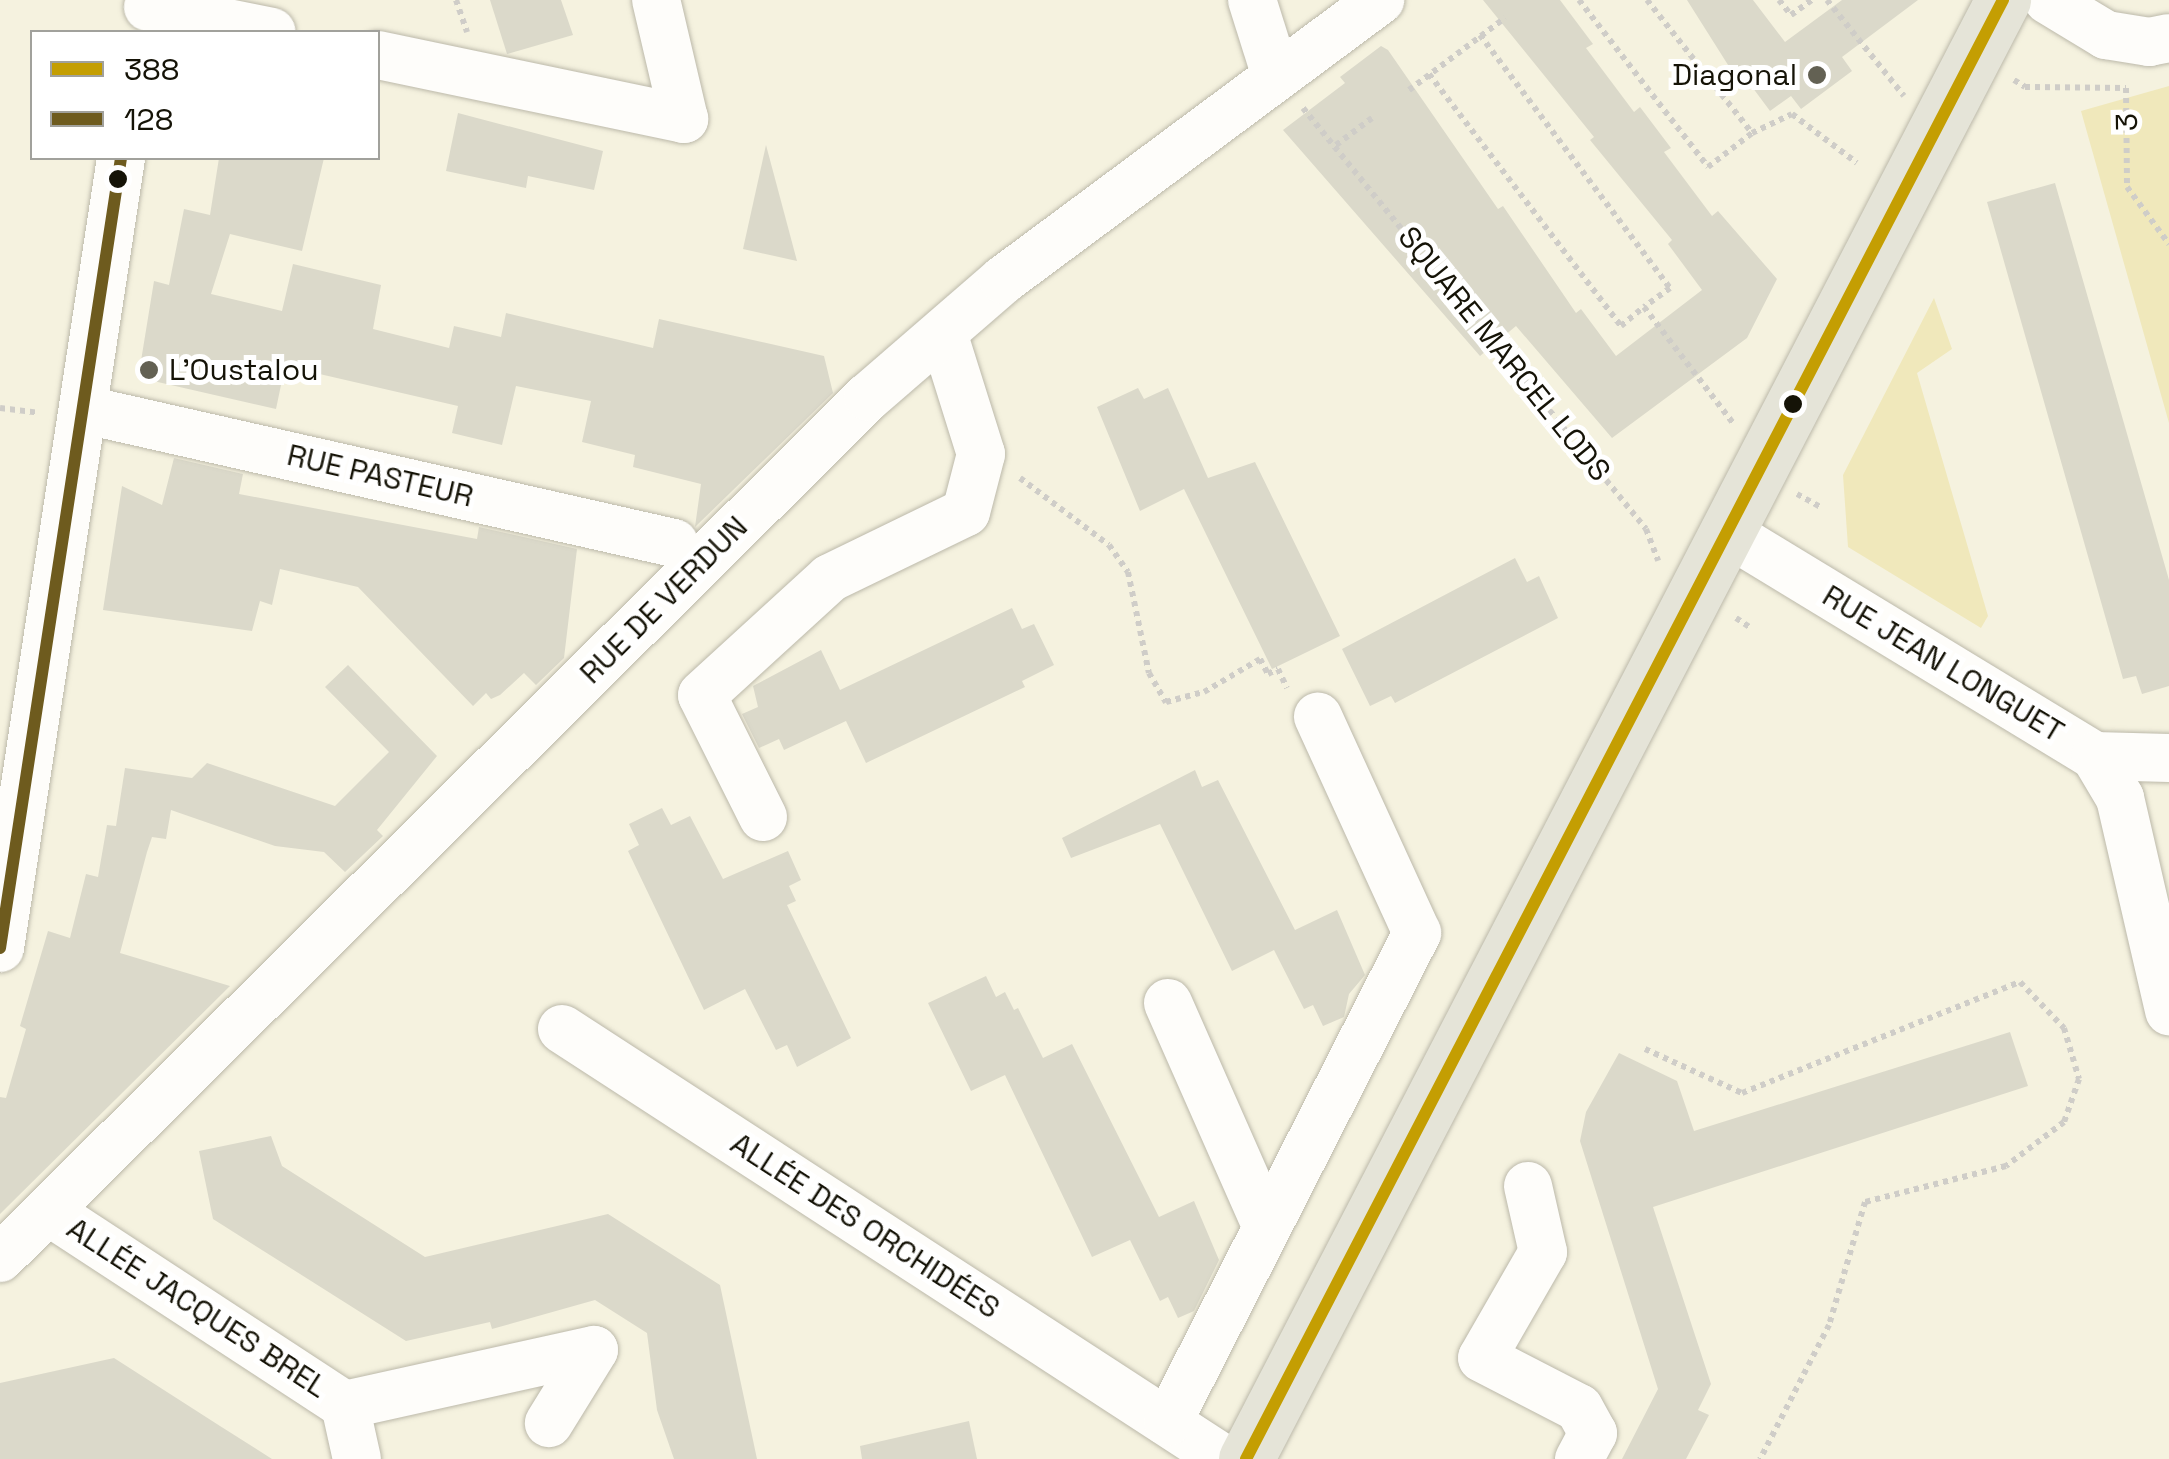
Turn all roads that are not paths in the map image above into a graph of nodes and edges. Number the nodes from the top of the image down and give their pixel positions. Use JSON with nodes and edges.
{"nodes":[{"id":1,"x":656,"y":0,"type":"edge"},
{"id":2,"x":1252,"y":0,"type":"edge"},
{"id":3,"x":1380,"y":0,"type":"edge"},
{"id":4,"x":2003,"y":0,"type":"edge"},
{"id":5,"x":2048,"y":0,"type":"edge"},
{"id":6,"x":147,"y":13,"type":"edge"},
{"id":7,"x":259,"y":30,"type":"edge"},
{"id":8,"x":2169,"y":38,"type":"edge"},
{"id":9,"x":380,"y":55,"type":"edge"},
{"id":10,"x":1276,"y":76,"type":"junction"},
{"id":11,"x":121,"y":160,"type":"edge"},
{"id":12,"x":943,"y":332,"type":"junction"},
{"id":13,"x":65,"y":412,"type":"junction"},
{"id":14,"x":1728,"y":534,"type":"junction"},
{"id":15,"x":674,"y":543,"type":"dead end"},
{"id":16,"x":1318,"y":716,"type":"road end"},
{"id":17,"x":2095,"y":756,"type":"junction"},
{"id":18,"x":2169,"y":758,"type":"edge"},
{"id":19,"x":762,"y":816,"type":"dead end"},
{"id":20,"x":2,"y":935,"type":"edge"},
{"id":21,"x":1168,"y":1004,"type":"dead end"},
{"id":22,"x":2169,"y":1011,"type":"edge"},
{"id":23,"x":562,"y":1029,"type":"dead end"},
{"id":24,"x":1528,"y":1186,"type":"dead end"},
{"id":25,"x":48,"y":1211,"type":"junction"},
{"id":26,"x":1268,"y":1227,"type":"junction"},
{"id":27,"x":0,"y":1258,"type":"edge"},
{"id":28,"x":345,"y":1405,"type":"junction"},
{"id":29,"x":1168,"y":1422,"type":"junction"},
{"id":30,"x":549,"y":1423,"type":"dead end"},
{"id":31,"x":357,"y":1459,"type":"edge"},
{"id":32,"x":1224,"y":1459,"type":"edge"},
{"id":33,"x":1246,"y":1459,"type":"edge"},
{"id":34,"x":1579,"y":1459,"type":"edge"}],
"edges":[{"from":1,"to":9,"type":"street"},
{"from":2,"to":10,"type":"street"},
{"from":3,"to":10,"type":"street","name":"RUE DE VERDUN"},
{"from":4,"to":14,"type":"main road"},
{"from":5,"to":8,"type":"street"},
{"from":6,"to":7,"type":"street"},
{"from":10,"to":12,"type":"street","name":"RUE DE VERDUN"},
{"from":11,"to":13,"type":"street"},
{"from":12,"to":19,"type":"street"},
{"from":12,"to":25,"type":"street","name":"RUE DE VERDUN"},
{"from":13,"to":15,"type":"street","name":"RUE PASTEUR"},
{"from":13,"to":20,"type":"street"},
{"from":14,"to":17,"type":"street","name":"RUE JEAN LONGUET"},
{"from":14,"to":33,"type":"main road"},
{"from":16,"to":26,"type":"street"},
{"from":17,"to":18,"type":"street","name":"RUE JEAN LONGUET"},
{"from":17,"to":22,"type":"street"},
{"from":21,"to":26,"type":"street"},
{"from":23,"to":29,"type":"street","name":"ALLÉE DES ORCHIDÉES"},
{"from":24,"to":34,"type":"street"},
{"from":25,"to":27,"type":"street","name":"RUE DE VERDUN"},
{"from":25,"to":28,"type":"street","name":"ALLÉE JACQUES BREL"},
{"from":26,"to":29,"type":"street"},
{"from":28,"to":30,"type":"street","name":"ALLÉE JACQUES BREL"},
{"from":28,"to":31,"type":"street","name":"ALLÉE JACQUES BREL"},
{"from":29,"to":32,"type":"street","name":"ALLÉE DES ORCHIDÉES"}]}
